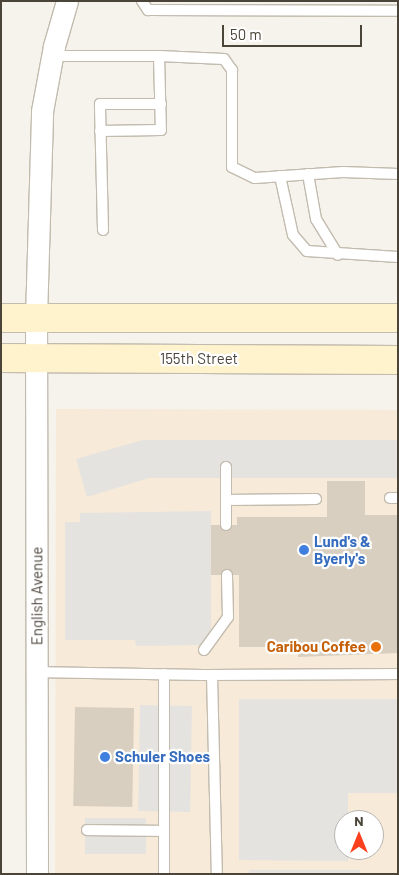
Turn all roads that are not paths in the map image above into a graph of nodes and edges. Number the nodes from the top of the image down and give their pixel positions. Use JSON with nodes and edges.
{"nodes":[{"id":1,"x":67,"y":1,"type":"edge"},
{"id":2,"x":142,"y":1,"type":"edge"},
{"id":3,"x":398,"y":11,"type":"edge"},
{"id":4,"x":52,"y":56,"type":"junction"},
{"id":5,"x":159,"y":56,"type":"junction"},
{"id":6,"x":160,"y":104,"type":"junction"},
{"id":7,"x":100,"y":131,"type":"junction"},
{"id":8,"x":308,"y":174,"type":"junction"},
{"id":9,"x":398,"y":174,"type":"edge"},
{"id":10,"x":280,"y":176,"type":"junction"},
{"id":11,"x":102,"y":230,"type":"dead end"},
{"id":12,"x":338,"y":255,"type":"junction"},
{"id":13,"x":398,"y":257,"type":"edge"},
{"id":14,"x":1,"y":318,"type":"edge"},
{"id":15,"x":36,"y":318,"type":"junction"},
{"id":16,"x":398,"y":318,"type":"edge"},
{"id":17,"x":1,"y":358,"type":"edge"},
{"id":18,"x":37,"y":358,"type":"junction"},
{"id":19,"x":398,"y":360,"type":"edge"},
{"id":20,"x":226,"y":467,"type":"dead end"},
{"id":21,"x":316,"y":499,"type":"dead end"},
{"id":22,"x":226,"y":500,"type":"junction"},
{"id":23,"x":226,"y":525,"type":"dead end"},
{"id":24,"x":227,"y":575,"type":"dead end"},
{"id":25,"x":204,"y":650,"type":"dead end"},
{"id":26,"x":37,"y":672,"type":"junction"},
{"id":27,"x":164,"y":674,"type":"junction"},
{"id":28,"x":398,"y":674,"type":"edge"},
{"id":29,"x":212,"y":675,"type":"junction"},
{"id":30,"x":87,"y":830,"type":"dead end"},
{"id":31,"x":164,"y":831,"type":"junction"},
{"id":32,"x":37,"y":874,"type":"edge"},
{"id":33,"x":164,"y":874,"type":"edge"},
{"id":34,"x":217,"y":874,"type":"edge"}],
"edges":[{"from":1,"to":4,"type":"street","name":"English Avenue"},
{"from":2,"to":3,"type":"lane"},
{"from":4,"to":5,"type":"lane"},
{"from":4,"to":15,"type":"street","name":"English Avenue"},
{"from":5,"to":6,"type":"lane"},
{"from":5,"to":10,"type":"lane"},
{"from":6,"to":7,"type":"lane"},
{"from":6,"to":7,"type":"lane"},
{"from":7,"to":11,"type":"lane"},
{"from":8,"to":9,"type":"lane"},
{"from":8,"to":10,"type":"lane"},
{"from":8,"to":12,"type":"lane"},
{"from":10,"to":12,"type":"lane"},
{"from":12,"to":13,"type":"lane"},
{"from":14,"to":15,"type":"street"},
{"from":15,"to":16,"type":"street"},
{"from":15,"to":18,"type":"street","name":"English Avenue"},
{"from":17,"to":18,"type":"street","name":"155th Street"},
{"from":18,"to":19,"type":"street","name":"155th Street"},
{"from":18,"to":26,"type":"street","name":"English Avenue"},
{"from":20,"to":22,"type":"lane"},
{"from":21,"to":22,"type":"lane"},
{"from":22,"to":23,"type":"lane"},
{"from":24,"to":25,"type":"lane"},
{"from":26,"to":27,"type":"lane"},
{"from":26,"to":32,"type":"street","name":"English Avenue"},
{"from":27,"to":29,"type":"lane"},
{"from":27,"to":31,"type":"lane"},
{"from":28,"to":29,"type":"lane"},
{"from":29,"to":34,"type":"lane"},
{"from":30,"to":31,"type":"lane"},
{"from":31,"to":33,"type":"lane"}]}
